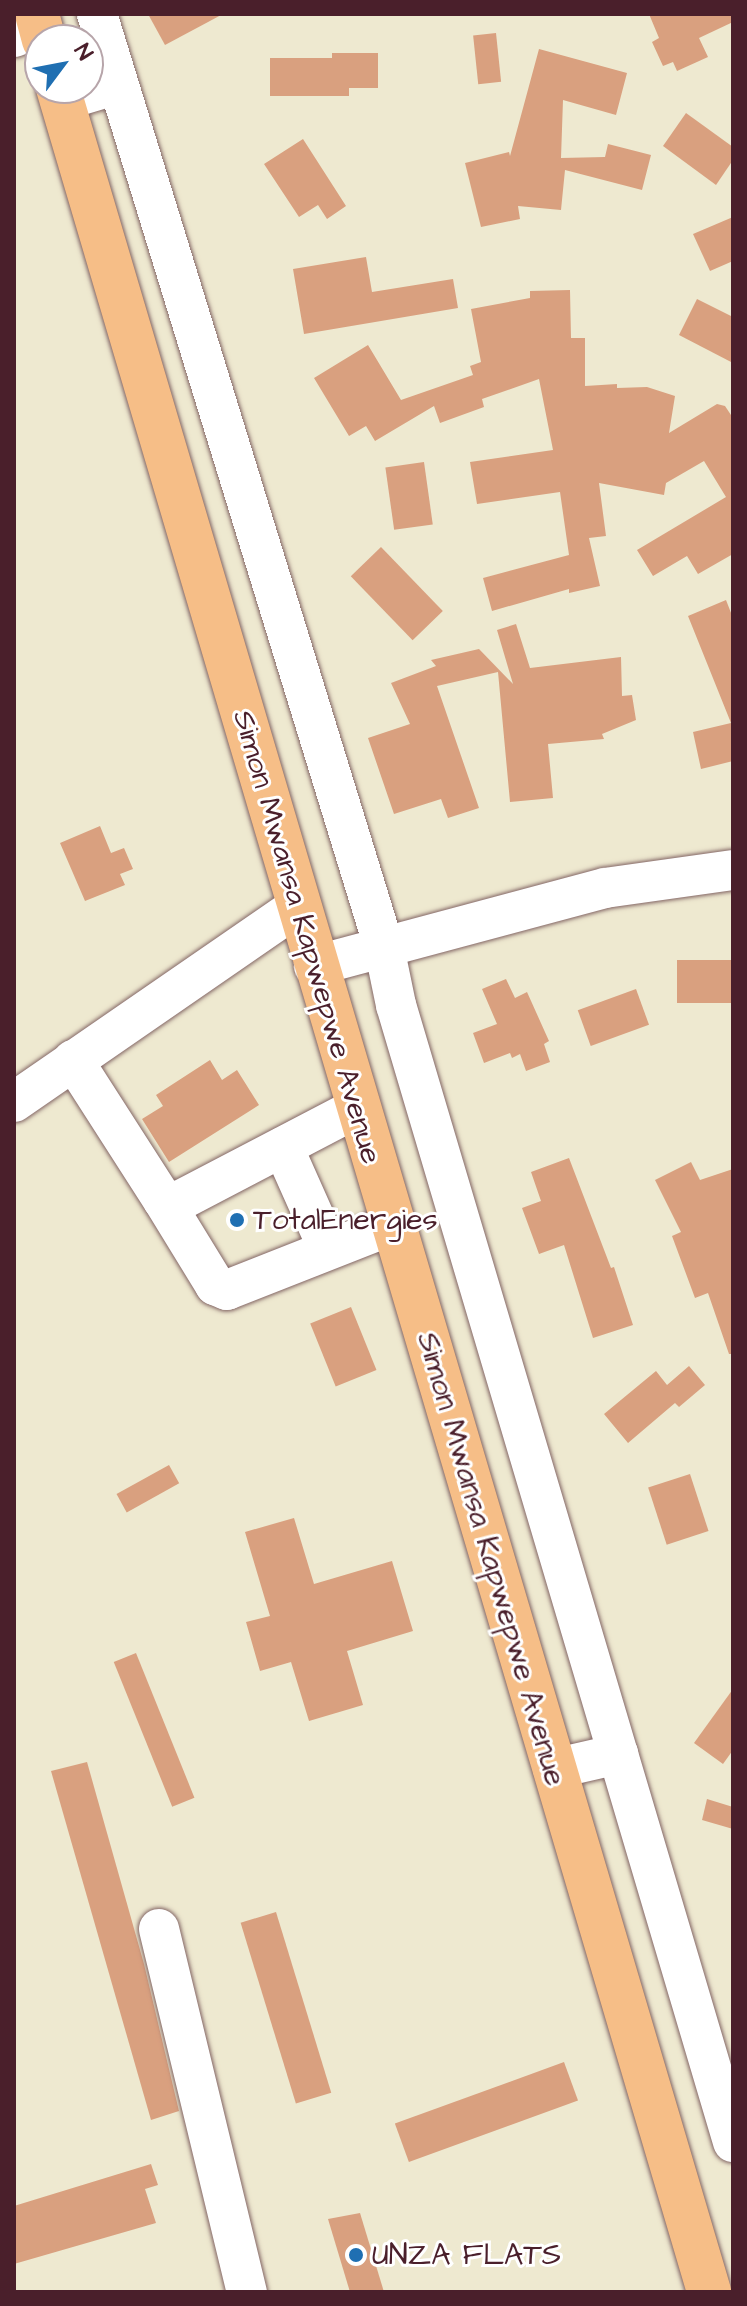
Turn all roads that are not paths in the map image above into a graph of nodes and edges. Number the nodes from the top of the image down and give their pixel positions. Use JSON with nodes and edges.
{"nodes":[{"id":1,"x":97,"y":14,"type":"edge"},
{"id":2,"x":118,"y":84,"type":"junction"},
{"id":3,"x":104,"y":86,"type":"edge"},
{"id":4,"x":63,"y":104,"type":"edge"},
{"id":5,"x":733,"y":870,"type":"edge"},
{"id":6,"x":298,"y":906,"type":"junction"},
{"id":7,"x":384,"y":947,"type":"junction"},
{"id":8,"x":314,"y":966,"type":"junction"},
{"id":9,"x":73,"y":1060,"type":"junction"},
{"id":10,"x":14,"y":1102,"type":"edge"},
{"id":11,"x":357,"y":1108,"type":"junction"},
{"id":12,"x":283,"y":1147,"type":"junction"},
{"id":13,"x":163,"y":1200,"type":"junction"},
{"id":14,"x":392,"y":1225,"type":"junction"},
{"id":15,"x":328,"y":1248,"type":"junction"},
{"id":16,"x":618,"y":1754,"type":"junction"},
{"id":17,"x":553,"y":1769,"type":"junction"},
{"id":18,"x":159,"y":1929,"type":"dead end"},
{"id":19,"x":733,"y":2142,"type":"edge"},
{"id":20,"x":247,"y":2292,"type":"edge"},
{"id":21,"x":709,"y":2292,"type":"edge"}],
"edges":[{"from":1,"to":2,"type":"street"},
{"from":2,"to":3,"type":"street"},
{"from":2,"to":7,"type":"street"},
{"from":4,"to":6,"type":"main road","name":"Simon Mwansa Kapwepwe Avenue"},
{"from":5,"to":7,"type":"street"},
{"from":6,"to":8,"type":"main road","name":"Simon Mwansa Kapwepwe Avenue"},
{"from":6,"to":9,"type":"street"},
{"from":7,"to":8,"type":"street"},
{"from":7,"to":16,"type":"street"},
{"from":8,"to":11,"type":"main road","name":"Simon Mwansa Kapwepwe Avenue"},
{"from":9,"to":10,"type":"street"},
{"from":9,"to":13,"type":"street"},
{"from":11,"to":12,"type":"street"},
{"from":11,"to":14,"type":"main road","name":"Simon Mwansa Kapwepwe Avenue"},
{"from":12,"to":13,"type":"street"},
{"from":12,"to":15,"type":"street"},
{"from":13,"to":15,"type":"street"},
{"from":14,"to":15,"type":"street"},
{"from":14,"to":17,"type":"main road","name":"Simon Mwansa Kapwepwe Avenue"},
{"from":16,"to":17,"type":"street"},
{"from":16,"to":19,"type":"street"},
{"from":17,"to":21,"type":"main road","name":"Simon Mwansa Kapwepwe Avenue"},
{"from":18,"to":20,"type":"street"}]}
